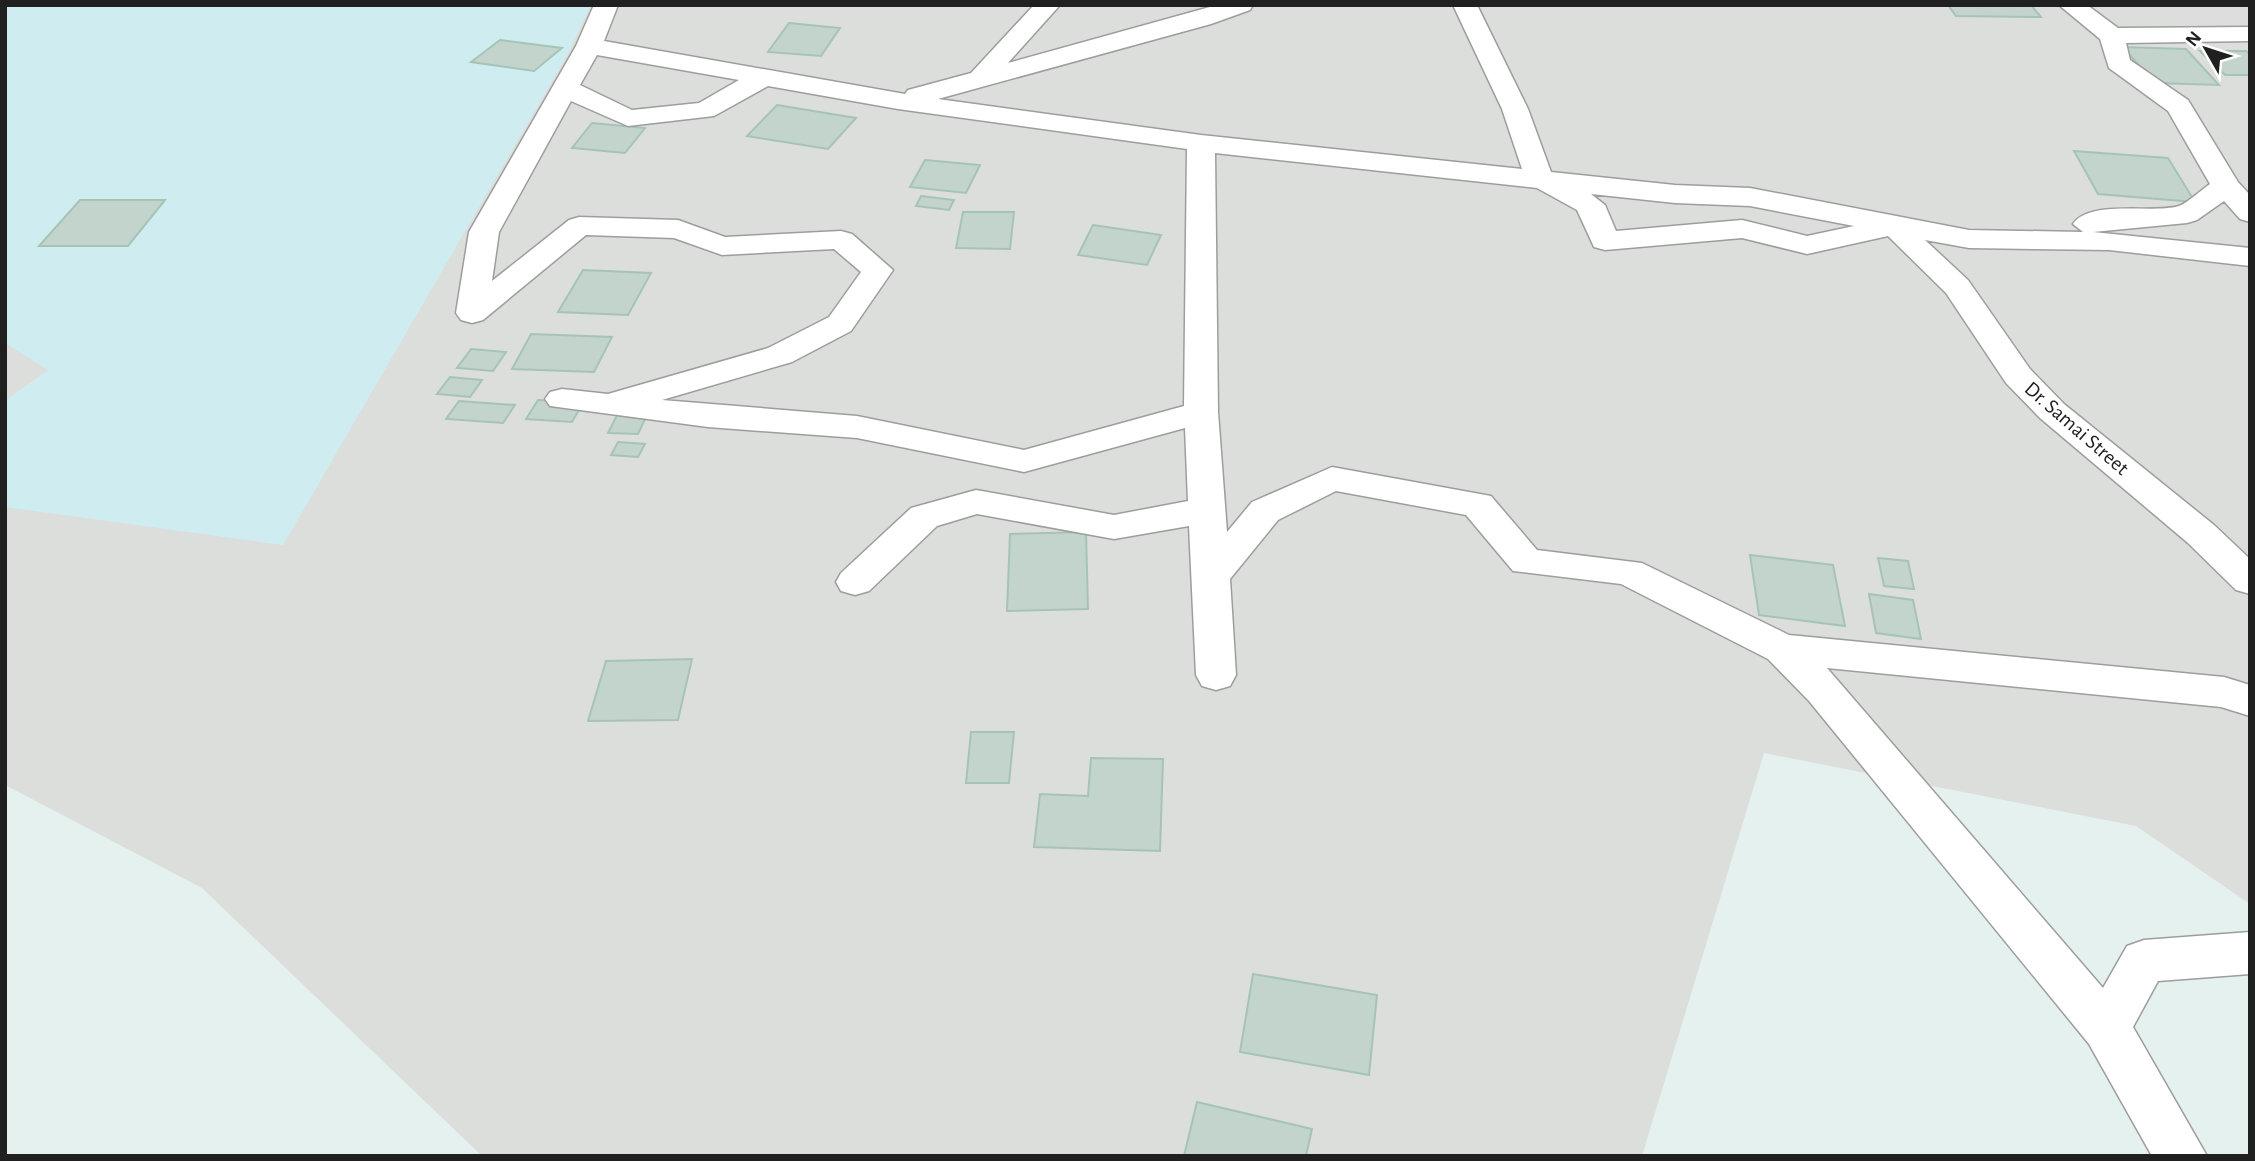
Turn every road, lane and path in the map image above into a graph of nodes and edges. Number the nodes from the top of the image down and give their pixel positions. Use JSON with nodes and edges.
{"nodes":[{"id":1,"x":606,"y":5,"type":"edge"},
{"id":2,"x":1048,"y":5,"type":"edge"},
{"id":3,"x":1241,"y":5,"type":"edge"},
{"id":4,"x":1465,"y":5,"type":"edge"},
{"id":5,"x":2071,"y":5,"type":"edge"},
{"id":6,"x":1201,"y":12,"type":"edge"},
{"id":7,"x":2250,"y":34,"type":"edge"},
{"id":8,"x":2112,"y":36,"type":"junction"},
{"id":9,"x":589,"y":46,"type":"junction"},
{"id":10,"x":684,"y":63,"type":"junction"},
{"id":11,"x":764,"y":77,"type":"junction"},
{"id":12,"x":980,"y":79,"type":"junction"},
{"id":13,"x":565,"y":88,"type":"junction"},
{"id":14,"x":898,"y":101,"type":"junction"},
{"id":15,"x":1201,"y":143,"type":"junction"},
{"id":16,"x":1539,"y":177,"type":"junction"},
{"id":17,"x":2226,"y":186,"type":"junction"},
{"id":18,"x":2250,"y":213,"type":"edge"},
{"id":19,"x":1894,"y":226,"type":"junction"},
{"id":20,"x":2043,"y":240,"type":"junction"},
{"id":21,"x":2250,"y":257,"type":"edge"},
{"id":22,"x":562,"y":399,"type":"dead end"},
{"id":23,"x":614,"y":402,"type":"junction"},
{"id":24,"x":1201,"y":412,"type":"junction"},
{"id":25,"x":1207,"y":510,"type":"junction"},
{"id":26,"x":1210,"y":577,"type":"junction"},
{"id":27,"x":2250,"y":581,"type":"edge"},
{"id":28,"x":855,"y":582,"type":"dead end"},
{"id":29,"x":1782,"y":649,"type":"junction"},
{"id":30,"x":1216,"y":675,"type":"dead end"},
{"id":31,"x":2250,"y":701,"type":"edge"},
{"id":32,"x":2250,"y":953,"type":"edge"},
{"id":33,"x":2107,"y":1028,"type":"junction"},
{"id":34,"x":2181,"y":1156,"type":"edge"}],
"edges":[{"from":1,"to":9,"type":"street"},
{"from":2,"to":12,"type":"street"},
{"from":3,"to":6,"type":"street"},
{"from":4,"to":16,"type":"street"},
{"from":5,"to":8,"type":"street"},
{"from":6,"to":12,"type":"street"},
{"from":7,"to":8,"type":"street"},
{"from":8,"to":17,"type":"street"},
{"from":9,"to":10,"type":"street"},
{"from":9,"to":13,"type":"street"},
{"from":10,"to":11,"type":"street"},
{"from":10,"to":13,"type":"street"},
{"from":11,"to":13,"type":"street"},
{"from":11,"to":14,"type":"street"},
{"from":12,"to":14,"type":"street"},
{"from":13,"to":23,"type":"street"},
{"from":14,"to":15,"type":"street"},
{"from":15,"to":16,"type":"street"},
{"from":15,"to":24,"type":"street"},
{"from":16,"to":19,"type":"street"},
{"from":16,"to":19,"type":"street"},
{"from":17,"to":18,"type":"street"},
{"from":17,"to":20,"type":"street"},
{"from":19,"to":20,"type":"street"},
{"from":19,"to":27,"type":"street","name":"Dr. Samai Street"},
{"from":20,"to":21,"type":"street"},
{"from":22,"to":23,"type":"street"},
{"from":23,"to":24,"type":"street"},
{"from":24,"to":25,"type":"street"},
{"from":25,"to":26,"type":"street"},
{"from":25,"to":28,"type":"street"},
{"from":26,"to":29,"type":"street"},
{"from":26,"to":30,"type":"street"},
{"from":29,"to":31,"type":"street"},
{"from":29,"to":33,"type":"street"},
{"from":32,"to":33,"type":"street"},
{"from":33,"to":34,"type":"street"}]}
